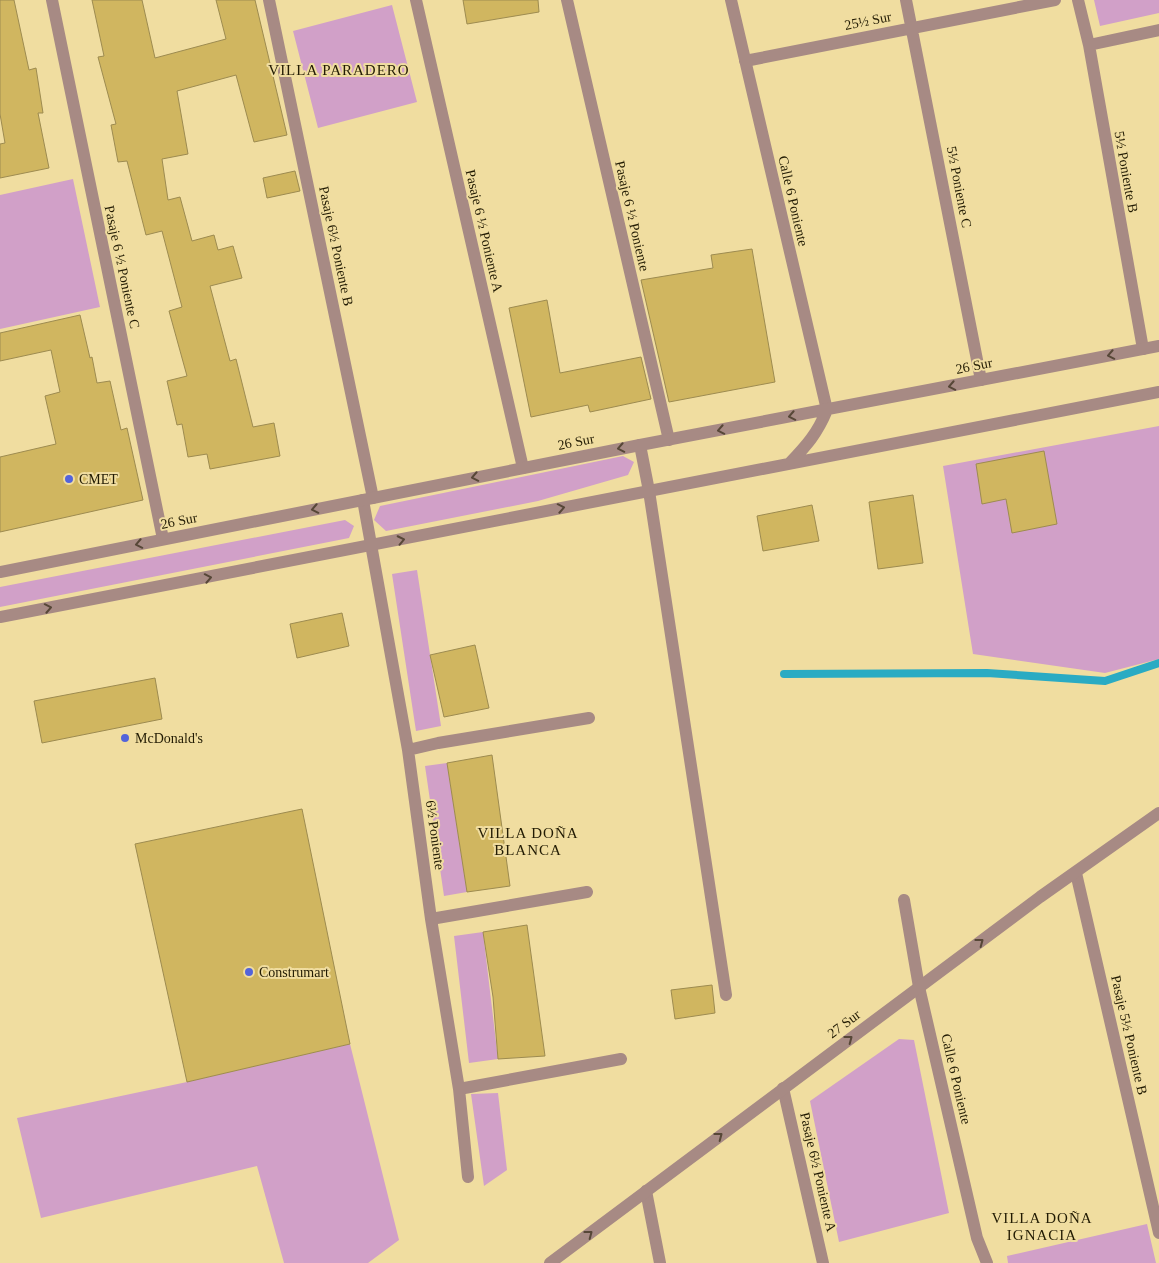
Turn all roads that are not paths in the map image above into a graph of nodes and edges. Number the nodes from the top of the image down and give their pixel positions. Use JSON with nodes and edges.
{"nodes":[{"id":1,"x":52,"y":0,"type":"edge"},
{"id":2,"x":270,"y":0,"type":"edge"},
{"id":3,"x":416,"y":0,"type":"edge"},
{"id":4,"x":567,"y":0,"type":"edge"},
{"id":5,"x":731,"y":0,"type":"edge"},
{"id":6,"x":906,"y":0,"type":"edge"},
{"id":7,"x":1055,"y":0,"type":"edge"},
{"id":8,"x":1078,"y":0,"type":"edge"},
{"id":9,"x":912,"y":28,"type":"junction"},
{"id":10,"x":1159,"y":30,"type":"edge"},
{"id":11,"x":1089,"y":44,"type":"junction"},
{"id":12,"x":745,"y":61,"type":"junction"},
{"id":13,"x":1159,"y":346,"type":"edge"},
{"id":14,"x":1143,"y":349,"type":"junction"},
{"id":15,"x":981,"y":380,"type":"junction"},
{"id":16,"x":1159,"y":392,"type":"edge"},
{"id":17,"x":827,"y":410,"type":"junction"},
{"id":18,"x":668,"y":440,"type":"junction"},
{"id":19,"x":640,"y":445,"type":"junction"},
{"id":20,"x":789,"y":464,"type":"junction"},
{"id":21,"x":523,"y":468,"type":"junction"},
{"id":22,"x":649,"y":491,"type":"junction"},
{"id":23,"x":368,"y":499,"type":"junction"},
{"id":24,"x":163,"y":540,"type":"junction"},
{"id":25,"x":372,"y":546,"type":"junction"},
{"id":26,"x":0,"y":572,"type":"edge"},
{"id":27,"x":0,"y":617,"type":"edge"},
{"id":28,"x":589,"y":718,"type":"dead end"},
{"id":29,"x":408,"y":750,"type":"junction"},
{"id":30,"x":1159,"y":813,"type":"edge"},
{"id":31,"x":1076,"y":873,"type":"junction"},
{"id":32,"x":587,"y":892,"type":"dead end"},
{"id":33,"x":904,"y":900,"type":"dead end"},
{"id":34,"x":431,"y":919,"type":"junction"},
{"id":35,"x":920,"y":987,"type":"junction"},
{"id":36,"x":726,"y":995,"type":"dead end"},
{"id":37,"x":620,"y":1059,"type":"dead end"},
{"id":38,"x":783,"y":1088,"type":"junction"},
{"id":39,"x":459,"y":1089,"type":"junction"},
{"id":40,"x":468,"y":1177,"type":"dead end"},
{"id":41,"x":646,"y":1191,"type":"junction"},
{"id":42,"x":1159,"y":1233,"type":"edge"},
{"id":43,"x":550,"y":1263,"type":"edge"},
{"id":44,"x":660,"y":1263,"type":"edge"},
{"id":45,"x":823,"y":1263,"type":"edge"},
{"id":46,"x":987,"y":1263,"type":"edge"}],
"edges":[{"from":1,"to":24,"type":"street","name":"Pasaje 6 ½ Poniente C"},
{"from":2,"to":23,"type":"street","name":"Pasaje 6½ Poniente B"},
{"from":3,"to":21,"type":"street","name":"Pasaje 6 ½ Poniente A"},
{"from":4,"to":18,"type":"street","name":"Pasaje 6 ½ Poniente"},
{"from":5,"to":12,"type":"street","name":"Calle 6 Poniente"},
{"from":6,"to":9,"type":"street","name":"5½ Poniente C"},
{"from":7,"to":9,"type":"street","name":"25½ Sur"},
{"from":8,"to":11,"type":"street","name":"5½ Poniente B"},
{"from":9,"to":12,"type":"street","name":"25½ Sur"},
{"from":9,"to":15,"type":"street","name":"5½ Poniente C"},
{"from":10,"to":11,"type":"street"},
{"from":11,"to":14,"type":"street","name":"5½ Poniente B"},
{"from":12,"to":17,"type":"street","name":"Calle 6 Poniente"},
{"from":13,"to":14,"type":"street","name":"26 Sur"},
{"from":14,"to":15,"type":"street","name":"26 Sur","one_way":true},
{"from":15,"to":17,"type":"street","name":"26 Sur","one_way":true},
{"from":16,"to":20,"type":"street"},
{"from":17,"to":18,"type":"street","name":"26 Sur","one_way":true},
{"from":17,"to":20,"type":"street"},
{"from":18,"to":19,"type":"street","name":"26 Sur"},
{"from":19,"to":21,"type":"street","name":"26 Sur","one_way":true},
{"from":19,"to":22,"type":"street"},
{"from":20,"to":22,"type":"street"},
{"from":21,"to":23,"type":"street","name":"26 Sur","one_way":true},
{"from":25,"to":22,"type":"street","one_way":true},
{"from":22,"to":36,"type":"street"},
{"from":23,"to":24,"type":"street","name":"26 Sur","one_way":true},
{"from":23,"to":25,"type":"street","name":"6½ Poniente"},
{"from":24,"to":26,"type":"street","name":"26 Sur","one_way":true},
{"from":27,"to":25,"type":"street","one_way":true},
{"from":25,"to":29,"type":"street","name":"6½ Poniente"},
{"from":28,"to":29,"type":"street"},
{"from":29,"to":34,"type":"street","name":"6½ Poniente"},
{"from":30,"to":31,"type":"street","name":"27 Sur"},
{"from":35,"to":31,"type":"street","name":"27 Sur","one_way":true},
{"from":31,"to":42,"type":"street","name":"Pasaje 5½ Poniente B"},
{"from":32,"to":34,"type":"street"},
{"from":33,"to":35,"type":"street","name":"Calle 6 Poniente"},
{"from":34,"to":39,"type":"street","name":"6½ Poniente"},
{"from":38,"to":35,"type":"street","name":"27 Sur","one_way":true},
{"from":35,"to":46,"type":"street","name":"Calle 6 Poniente"},
{"from":37,"to":39,"type":"street"},
{"from":41,"to":38,"type":"street","name":"27 Sur","one_way":true},
{"from":38,"to":45,"type":"street","name":"Pasaje 6½ Poniente A"},
{"from":39,"to":40,"type":"street","name":"6½ Poniente"},
{"from":43,"to":41,"type":"street","name":"27 Sur","one_way":true},
{"from":41,"to":44,"type":"street"}]}
